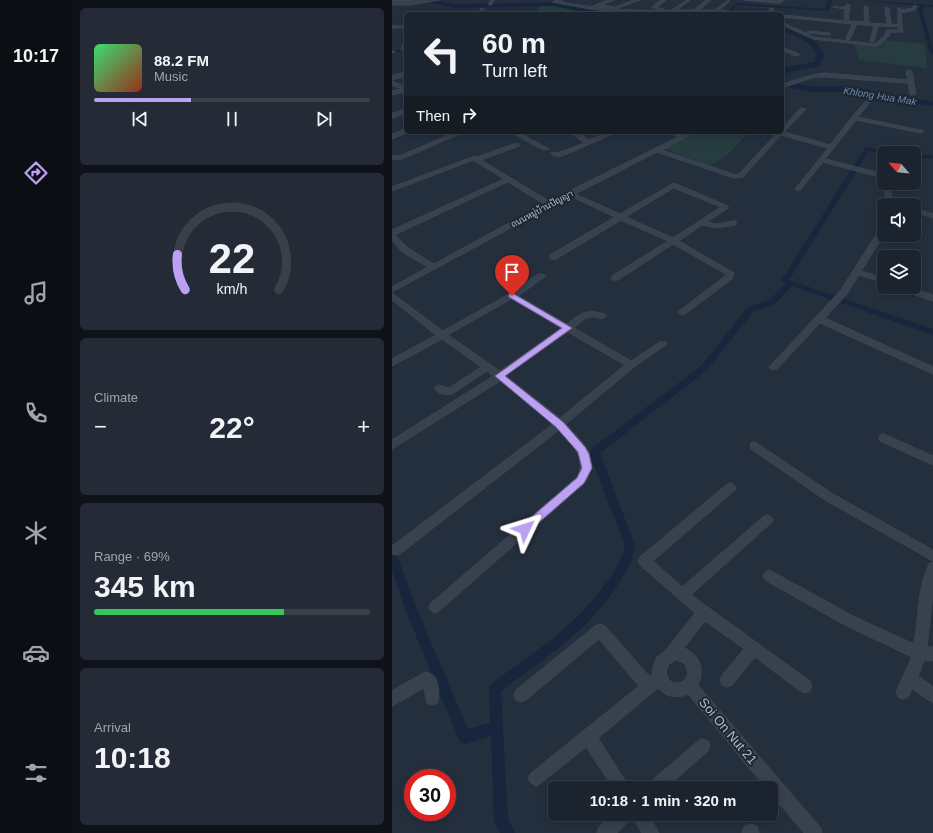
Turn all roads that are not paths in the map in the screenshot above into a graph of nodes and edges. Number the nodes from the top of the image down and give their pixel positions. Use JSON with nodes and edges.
{"nodes":[{"id":1,"x":436,"y":0,"type":"edge"},
{"id":2,"x":493,"y":0,"type":"edge"},
{"id":3,"x":561,"y":0,"type":"edge"},
{"id":4,"x":612,"y":0,"type":"edge"},
{"id":5,"x":638,"y":0,"type":"edge"},
{"id":6,"x":664,"y":0,"type":"edge"},
{"id":7,"x":688,"y":0,"type":"edge"},
{"id":8,"x":709,"y":0,"type":"edge"},
{"id":9,"x":747,"y":0,"type":"edge"},
{"id":10,"x":758,"y":0,"type":"edge"},
{"id":11,"x":782,"y":0,"type":"edge"},
{"id":12,"x":728,"y":1,"type":"edge"},
{"id":13,"x":392,"y":3,"type":"edge"},
{"id":14,"x":490,"y":4,"type":"dead end"},
{"id":15,"x":916,"y":6,"type":"dead end"},
{"id":16,"x":638,"y":7,"type":"dead end"},
{"id":17,"x":748,"y":7,"type":"dead end"},
{"id":18,"x":835,"y":7,"type":"dead end"},
{"id":19,"x":866,"y":7,"type":"dead end"},
{"id":20,"x":655,"y":8,"type":"junction"},
{"id":21,"x":887,"y":8,"type":"dead end"},
{"id":22,"x":772,"y":9,"type":"dead end"},
{"id":23,"x":716,"y":10,"type":"junction"},
{"id":24,"x":673,"y":11,"type":"junction"},
{"id":25,"x":695,"y":11,"type":"junction"},
{"id":26,"x":630,"y":12,"type":"edge"},
{"id":27,"x":630,"y":12,"type":"edge"},
{"id":28,"x":720,"y":12,"type":"edge"},
{"id":29,"x":733,"y":12,"type":"edge"},
{"id":30,"x":743,"y":12,"type":"edge"},
{"id":31,"x":770,"y":12,"type":"edge"},
{"id":32,"x":791,"y":12,"type":"dead end"},
{"id":33,"x":826,"y":13,"type":"dead end"},
{"id":34,"x":841,"y":13,"type":"dead end"},
{"id":35,"x":803,"y":14,"type":"junction"},
{"id":36,"x":847,"y":14,"type":"junction"},
{"id":37,"x":784,"y":16,"type":"edge"},
{"id":38,"x":825,"y":20,"type":"junction"},
{"id":39,"x":836,"y":22,"type":"junction"},
{"id":40,"x":846,"y":23,"type":"junction"},
{"id":41,"x":855,"y":23,"type":"junction"},
{"id":42,"x":784,"y":24,"type":"edge"},
{"id":43,"x":867,"y":24,"type":"junction"},
{"id":44,"x":876,"y":25,"type":"junction"},
{"id":45,"x":889,"y":25,"type":"junction"},
{"id":46,"x":898,"y":26,"type":"dead end"},
{"id":47,"x":392,"y":27,"type":"edge"},
{"id":48,"x":404,"y":27,"type":"edge"},
{"id":49,"x":807,"y":34,"type":"junction"},
{"id":50,"x":848,"y":39,"type":"dead end"},
{"id":51,"x":872,"y":41,"type":"dead end"},
{"id":52,"x":784,"y":49,"type":"edge"},
{"id":53,"x":784,"y":56,"type":"edge"},
{"id":54,"x":866,"y":71,"type":"dead end"},
{"id":55,"x":909,"y":72,"type":"dead end"},
{"id":56,"x":404,"y":75,"type":"edge"},
{"id":57,"x":392,"y":78,"type":"edge"},
{"id":58,"x":865,"y":78,"type":"junction"},
{"id":59,"x":911,"y":82,"type":"junction"},
{"id":60,"x":392,"y":83,"type":"edge"},
{"id":61,"x":785,"y":85,"type":"edge"},
{"id":62,"x":404,"y":89,"type":"edge"},
{"id":63,"x":404,"y":90,"type":"edge"},
{"id":64,"x":392,"y":93,"type":"edge"},
{"id":65,"x":913,"y":94,"type":"dead end"},
{"id":66,"x":869,"y":100,"type":"dead end"},
{"id":67,"x":803,"y":108,"type":"dead end"},
{"id":68,"x":404,"y":112,"type":"edge"},
{"id":69,"x":392,"y":116,"type":"edge"},
{"id":70,"x":854,"y":118,"type":"junction"},
{"id":71,"x":784,"y":127,"type":"edge"},
{"id":72,"x":921,"y":131,"type":"dead end"},
{"id":73,"x":404,"y":132,"type":"edge"},
{"id":74,"x":784,"y":133,"type":"edge"},
{"id":75,"x":457,"y":134,"type":"edge"},
{"id":76,"x":516,"y":134,"type":"edge"},
{"id":77,"x":576,"y":134,"type":"edge"},
{"id":78,"x":609,"y":134,"type":"edge"},
{"id":79,"x":678,"y":134,"type":"edge"},
{"id":80,"x":688,"y":134,"type":"edge"},
{"id":81,"x":777,"y":134,"type":"edge"},
{"id":82,"x":683,"y":136,"type":"junction"},
{"id":83,"x":392,"y":137,"type":"edge"},
{"id":84,"x":589,"y":143,"type":"junction"},
{"id":85,"x":517,"y":145,"type":"dead end"},
{"id":86,"x":831,"y":147,"type":"junction"},
{"id":87,"x":546,"y":149,"type":"dead end"},
{"id":88,"x":657,"y":150,"type":"junction"},
{"id":89,"x":553,"y":153,"type":"dead end"},
{"id":90,"x":392,"y":157,"type":"edge"},
{"id":91,"x":477,"y":159,"type":"junction"},
{"id":92,"x":821,"y":160,"type":"junction"},
{"id":93,"x":457,"y":164,"type":"junction"},
{"id":94,"x":468,"y":171,"type":"dead end"},
{"id":95,"x":877,"y":174,"type":"edge"},
{"id":96,"x":509,"y":179,"type":"junction"},
{"id":97,"x":392,"y":189,"type":"edge"},
{"id":98,"x":798,"y":189,"type":"dead end"},
{"id":99,"x":570,"y":194,"type":"junction"},
{"id":100,"x":549,"y":204,"type":"junction"},
{"id":101,"x":921,"y":212,"type":"edge"},
{"id":102,"x":933,"y":216,"type":"edge"},
{"id":103,"x":621,"y":217,"type":"junction"},
{"id":104,"x":701,"y":223,"type":"junction"},
{"id":105,"x":733,"y":223,"type":"dead end"},
{"id":106,"x":392,"y":234,"type":"edge"},
{"id":107,"x":672,"y":240,"type":"junction"},
{"id":108,"x":877,"y":240,"type":"edge"},
{"id":109,"x":554,"y":257,"type":"dead end"},
{"id":110,"x":434,"y":267,"type":"junction"},
{"id":111,"x":856,"y":272,"type":"junction"},
{"id":112,"x":542,"y":276,"type":"dead end"},
{"id":113,"x":615,"y":278,"type":"dead end"},
{"id":114,"x":877,"y":279,"type":"edge"},
{"id":115,"x":392,"y":290,"type":"edge"},
{"id":116,"x":921,"y":294,"type":"edge"},
{"id":117,"x":392,"y":296,"type":"edge"},
{"id":118,"x":512,"y":296,"type":"junction"},
{"id":119,"x":933,"y":298,"type":"edge"},
{"id":120,"x":682,"y":312,"type":"dead end"},
{"id":121,"x":602,"y":316,"type":"dead end"},
{"id":122,"x":820,"y":319,"type":"junction"},
{"id":123,"x":568,"y":328,"type":"junction"},
{"id":124,"x":442,"y":335,"type":"junction"},
{"id":125,"x":663,"y":344,"type":"dead end"},
{"id":126,"x":392,"y":363,"type":"edge"},
{"id":127,"x":631,"y":365,"type":"junction"},
{"id":128,"x":487,"y":367,"type":"junction"},
{"id":129,"x":774,"y":367,"type":"dead end"},
{"id":130,"x":933,"y":371,"type":"edge"},
{"id":131,"x":500,"y":376,"type":"junction"},
{"id":132,"x":439,"y":388,"type":"dead end"},
{"id":133,"x":560,"y":424,"type":"junction"},
{"id":134,"x":884,"y":438,"type":"dead end"},
{"id":135,"x":392,"y":445,"type":"edge"},
{"id":136,"x":755,"y":446,"type":"dead end"},
{"id":137,"x":933,"y":461,"type":"edge"},
{"id":138,"x":730,"y":488,"type":"dead end"},
{"id":139,"x":767,"y":520,"type":"dead end"},
{"id":140,"x":396,"y":550,"type":"dead end"},
{"id":141,"x":933,"y":556,"type":"edge"},
{"id":142,"x":933,"y":568,"type":"edge"},
{"id":143,"x":769,"y":576,"type":"dead end"},
{"id":144,"x":682,"y":595,"type":"junction"},
{"id":145,"x":435,"y":607,"type":"dead end"},
{"id":146,"x":704,"y":612,"type":"junction"},
{"id":147,"x":754,"y":648,"type":"junction"},
{"id":148,"x":926,"y":653,"type":"edge"},
{"id":149,"x":671,"y":654,"type":"junction"},
{"id":150,"x":910,"y":679,"type":"junction"},
{"id":151,"x":727,"y":680,"type":"dead end"},
{"id":152,"x":654,"y":682,"type":"junction"},
{"id":153,"x":689,"y":685,"type":"junction"},
{"id":154,"x":805,"y":686,"type":"dead end"},
{"id":155,"x":903,"y":692,"type":"dead end"},
{"id":156,"x":521,"y":695,"type":"dead end"},
{"id":157,"x":933,"y":696,"type":"edge"},
{"id":158,"x":432,"y":698,"type":"dead end"},
{"id":159,"x":392,"y":699,"type":"edge"},
{"id":160,"x":588,"y":736,"type":"junction"},
{"id":161,"x":703,"y":746,"type":"dead end"},
{"id":162,"x":536,"y":778,"type":"dead end"},
{"id":163,"x":617,"y":781,"type":"edge"},
{"id":164,"x":662,"y":781,"type":"edge"},
{"id":165,"x":618,"y":821,"type":"edge"},
{"id":166,"x":643,"y":821,"type":"edge"},
{"id":167,"x":605,"y":833,"type":"edge"},
{"id":168,"x":651,"y":833,"type":"edge"},
{"id":169,"x":814,"y":833,"type":"edge"}],
"edges":[{"from":1,"to":13,"type":"street"},
{"from":2,"to":14,"type":"street"},
{"from":3,"to":27,"type":"street"},
{"from":4,"to":5,"type":"street"},
{"from":6,"to":20,"type":"street"},
{"from":7,"to":24,"type":"street"},
{"from":8,"to":25,"type":"street"},
{"from":9,"to":10,"type":"street"},
{"from":10,"to":11,"type":"street"},
{"from":12,"to":23,"type":"street"},
{"from":15,"to":49,"type":"street"},
{"from":16,"to":20,"type":"street"},
{"from":17,"to":30,"type":"street"},
{"from":18,"to":36,"type":"street"},
{"from":19,"to":43,"type":"street"},
{"from":20,"to":24,"type":"street"},
{"from":21,"to":45,"type":"street"},
{"from":22,"to":31,"type":"street"},
{"from":23,"to":25,"type":"street"},
{"from":23,"to":29,"type":"street"},
{"from":24,"to":25,"type":"street"},
{"from":26,"to":28,"type":"street"},
{"from":32,"to":35,"type":"street"},
{"from":33,"to":38,"type":"street"},
{"from":34,"to":36,"type":"street"},
{"from":35,"to":37,"type":"street"},
{"from":35,"to":38,"type":"street"},
{"from":36,"to":40,"type":"street"},
{"from":38,"to":39,"type":"street"},
{"from":39,"to":40,"type":"street"},
{"from":39,"to":49,"type":"street"},
{"from":40,"to":41,"type":"street"},
{"from":41,"to":43,"type":"street"},
{"from":41,"to":50,"type":"street"},
{"from":42,"to":49,"type":"street"},
{"from":43,"to":44,"type":"street"},
{"from":44,"to":45,"type":"street"},
{"from":44,"to":51,"type":"street"},
{"from":45,"to":46,"type":"street"},
{"from":47,"to":48,"type":"street"},
{"from":52,"to":53,"type":"street"},
{"from":54,"to":58,"type":"street"},
{"from":55,"to":59,"type":"street"},
{"from":56,"to":57,"type":"street"},
{"from":58,"to":59,"type":"street"},
{"from":58,"to":61,"type":"street"},
{"from":59,"to":65,"type":"street"},
{"from":60,"to":62,"type":"street"},
{"from":63,"to":64,"type":"street"},
{"from":66,"to":70,"type":"street"},
{"from":67,"to":71,"type":"street"},
{"from":68,"to":69,"type":"street"},
{"from":70,"to":72,"type":"street"},
{"from":70,"to":86,"type":"street"},
{"from":73,"to":83,"type":"street"},
{"from":74,"to":86,"type":"street"},
{"from":75,"to":90,"type":"street"},
{"from":76,"to":87,"type":"street"},
{"from":77,"to":84,"type":"street"},
{"from":78,"to":84,"type":"street"},
{"from":79,"to":82,"type":"street"},
{"from":80,"to":82,"type":"street","name":"ถนนหมู่บ้านปัญญา"},
{"from":81,"to":88,"type":"street"},
{"from":82,"to":88,"type":"street","name":"ถนนหมู่บ้านปัญญา"},
{"from":84,"to":89,"type":"street"},
{"from":85,"to":91,"type":"street"},
{"from":86,"to":92,"type":"street"},
{"from":88,"to":99,"type":"street","name":"ถนนหมู่บ้านปัญญา"},
{"from":91,"to":93,"type":"street"},
{"from":91,"to":96,"type":"street"},
{"from":92,"to":95,"type":"street"},
{"from":92,"to":98,"type":"street"},
{"from":93,"to":94,"type":"street"},
{"from":93,"to":97,"type":"street"},
{"from":96,"to":100,"type":"street"},
{"from":96,"to":106,"type":"street"},
{"from":99,"to":100,"type":"street","name":"ถนนหมู่บ้านปัญญา"},
{"from":99,"to":103,"type":"street"},
{"from":100,"to":110,"type":"street","name":"ถนนหมู่บ้านปัญญา"},
{"from":101,"to":102,"type":"street"},
{"from":103,"to":104,"type":"street"},
{"from":103,"to":107,"type":"street"},
{"from":103,"to":109,"type":"street"},
{"from":104,"to":105,"type":"street"},
{"from":104,"to":107,"type":"street"},
{"from":106,"to":110,"type":"street"},
{"from":107,"to":113,"type":"street"},
{"from":107,"to":120,"type":"street"},
{"from":108,"to":111,"type":"street"},
{"from":110,"to":115,"type":"street","name":"ถนนหมู่บ้านปัญญา"},
{"from":111,"to":114,"type":"street"},
{"from":111,"to":122,"type":"street"},
{"from":112,"to":118,"type":"street"},
{"from":116,"to":119,"type":"street"},
{"from":117,"to":124,"type":"street"},
{"from":118,"to":123,"type":"street"},
{"from":118,"to":124,"type":"street"},
{"from":121,"to":123,"type":"street"},
{"from":122,"to":129,"type":"street"},
{"from":122,"to":130,"type":"street"},
{"from":123,"to":127,"type":"street"},
{"from":123,"to":131,"type":"street"},
{"from":124,"to":126,"type":"street"},
{"from":124,"to":128,"type":"street"},
{"from":125,"to":127,"type":"street"},
{"from":127,"to":133,"type":"street"},
{"from":128,"to":131,"type":"street"},
{"from":128,"to":132,"type":"street"},
{"from":131,"to":133,"type":"street"},
{"from":131,"to":135,"type":"street"},
{"from":133,"to":140,"type":"street"},
{"from":133,"to":145,"type":"street"},
{"from":134,"to":137,"type":"street"},
{"from":136,"to":141,"type":"street"},
{"from":138,"to":144,"type":"street"},
{"from":139,"to":144,"type":"street"},
{"from":142,"to":148,"type":"street"},
{"from":143,"to":148,"type":"street"},
{"from":144,"to":146,"type":"street"},
{"from":146,"to":147,"type":"street"},
{"from":146,"to":149,"type":"street"},
{"from":147,"to":151,"type":"street"},
{"from":147,"to":154,"type":"street"},
{"from":148,"to":150,"type":"street"},
{"from":149,"to":152,"type":"street"},
{"from":149,"to":153,"type":"street"},
{"from":150,"to":155,"type":"street"},
{"from":150,"to":157,"type":"street"},
{"from":152,"to":153,"type":"street"},
{"from":152,"to":156,"type":"street"},
{"from":152,"to":160,"type":"street"},
{"from":153,"to":169,"type":"street","name":"Soi On Nut 21"},
{"from":158,"to":159,"type":"street"},
{"from":160,"to":162,"type":"street"},
{"from":160,"to":163,"type":"street"},
{"from":161,"to":164,"type":"street"},
{"from":165,"to":167,"type":"street"},
{"from":166,"to":168,"type":"street"}]}
